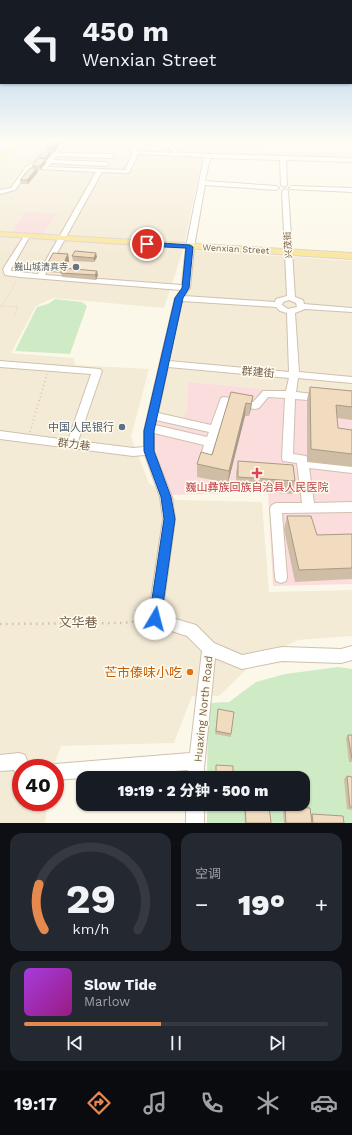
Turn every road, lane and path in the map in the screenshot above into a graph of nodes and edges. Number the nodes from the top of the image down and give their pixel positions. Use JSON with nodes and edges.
{"nodes":[{"id":1,"x":20,"y":179,"type":"edge"},
{"id":2,"x":95,"y":179,"type":"edge"},
{"id":3,"x":203,"y":179,"type":"edge"},
{"id":4,"x":284,"y":179,"type":"edge"},
{"id":5,"x":202,"y":183,"type":"junction"},
{"id":6,"x":284,"y":188,"type":"junction"},
{"id":7,"x":352,"y":190,"type":"edge"},
{"id":8,"x":0,"y":192,"type":"edge"},
{"id":9,"x":0,"y":234,"type":"edge"},
{"id":10,"x":27,"y":236,"type":"junction"},
{"id":11,"x":61,"y":239,"type":"junction"},
{"id":12,"x":190,"y":247,"type":"junction"},
{"id":13,"x":289,"y":253,"type":"junction"},
{"id":14,"x":352,"y":256,"type":"edge"},
{"id":15,"x":20,"y":275,"type":"junction"},
{"id":16,"x":41,"y":276,"type":"junction"},
{"id":17,"x":186,"y":288,"type":"junction"},
{"id":18,"x":179,"y":298,"type":"junction"},
{"id":19,"x":291,"y":298,"type":"junction"},
{"id":20,"x":278,"y":305,"type":"junction"},
{"id":21,"x":1,"y":306,"type":"edge"},
{"id":22,"x":302,"y":306,"type":"junction"},
{"id":23,"x":352,"y":310,"type":"edge"},
{"id":24,"x":291,"y":311,"type":"junction"},
{"id":25,"x":14,"y":316,"type":"dead end"},
{"id":26,"x":0,"y":364,"type":"edge"},
{"id":27,"x":165,"y":364,"type":"junction"},
{"id":28,"x":48,"y":368,"type":"junction"},
{"id":29,"x":294,"y":375,"type":"junction"},
{"id":30,"x":352,"y":380,"type":"edge"},
{"id":31,"x":290,"y":396,"type":"junction"},
{"id":32,"x":329,"y":399,"type":"edge"},
{"id":33,"x":153,"y":416,"type":"junction"},
{"id":34,"x":150,"y":428,"type":"junction"},
{"id":35,"x":214,"y":429,"type":"junction"},
{"id":36,"x":0,"y":435,"type":"edge"},
{"id":37,"x":29,"y":438,"type":"junction"},
{"id":38,"x":210,"y":442,"type":"junction"},
{"id":39,"x":72,"y":444,"type":"junction"},
{"id":40,"x":149,"y":451,"type":"junction"},
{"id":41,"x":205,"y":459,"type":"edge"},
{"id":42,"x":302,"y":459,"type":"junction"},
{"id":43,"x":352,"y":468,"type":"edge"},
{"id":44,"x":309,"y":508,"type":"junction"},
{"id":45,"x":352,"y":508,"type":"edge"},
{"id":46,"x":281,"y":577,"type":"dead end"},
{"id":47,"x":155,"y":619,"type":"junction"},
{"id":48,"x":0,"y":624,"type":"edge"},
{"id":49,"x":209,"y":648,"type":"junction"},
{"id":50,"x":352,"y":653,"type":"edge"},
{"id":51,"x":198,"y":761,"type":"junction"},
{"id":52,"x":12,"y":762,"type":"edge"},
{"id":53,"x":0,"y":763,"type":"edge"},
{"id":54,"x":64,"y":771,"type":"edge"},
{"id":55,"x":196,"y":771,"type":"edge"},
{"id":56,"x":195,"y":811,"type":"edge"},
{"id":57,"x":196,"y":823,"type":"edge"}],
"edges":[{"from":1,"to":8,"type":"street"},
{"from":2,"to":11,"type":"street"},
{"from":3,"to":5,"type":"street"},
{"from":4,"to":6,"type":"street","name":"兴茂街"},
{"from":5,"to":6,"type":"street"},
{"from":5,"to":12,"type":"street"},
{"from":6,"to":7,"type":"street"},
{"from":6,"to":13,"type":"street","name":"兴茂街"},
{"from":9,"to":10,"type":"main road","name":"Wenxian Street"},
{"from":10,"to":11,"type":"main road","name":"Wenxian Street"},
{"from":10,"to":15,"type":"street"},
{"from":11,"to":12,"type":"main road","name":"Wenxian Street"},
{"from":11,"to":16,"type":"street"},
{"from":12,"to":13,"type":"main road","name":"Wenxian Street"},
{"from":12,"to":17,"type":"street"},
{"from":13,"to":14,"type":"main road","name":"Wenxian Street"},
{"from":13,"to":19,"type":"street","name":"兴茂街"},
{"from":15,"to":16,"type":"street"},
{"from":15,"to":21,"type":"path"},
{"from":16,"to":17,"type":"street"},
{"from":17,"to":18,"type":"street"},
{"from":18,"to":20,"type":"street"},
{"from":18,"to":27,"type":"street"},
{"from":19,"to":20,"type":"street"},
{"from":19,"to":22,"type":"street"},
{"from":20,"to":24,"type":"street"},
{"from":21,"to":25,"type":"path"},
{"from":22,"to":23,"type":"street"},
{"from":22,"to":24,"type":"street"},
{"from":24,"to":29,"type":"street"},
{"from":26,"to":28,"type":"street"},
{"from":27,"to":29,"type":"street","name":"群建街"},
{"from":27,"to":33,"type":"street"},
{"from":28,"to":37,"type":"path"},
{"from":28,"to":39,"type":"street"},
{"from":29,"to":30,"type":"street","name":"群建街"},
{"from":29,"to":31,"type":"street"},
{"from":31,"to":32,"type":"street"},
{"from":31,"to":35,"type":"street"},
{"from":31,"to":42,"type":"street"},
{"from":33,"to":34,"type":"street"},
{"from":33,"to":35,"type":"street"},
{"from":34,"to":38,"type":"street"},
{"from":34,"to":40,"type":"street"},
{"from":35,"to":38,"type":"street"},
{"from":36,"to":37,"type":"street","name":"群力巷"},
{"from":37,"to":39,"type":"street","name":"群力巷"},
{"from":38,"to":41,"type":"street"},
{"from":39,"to":40,"type":"street","name":"群力巷"},
{"from":40,"to":47,"type":"street"},
{"from":42,"to":43,"type":"street"},
{"from":42,"to":44,"type":"street"},
{"from":44,"to":45,"type":"street"},
{"from":44,"to":46,"type":"street"},
{"from":47,"to":48,"type":"path","name":"文华巷"},
{"from":47,"to":49,"type":"street","name":"Huaxing North Road"},
{"from":49,"to":50,"type":"street"},
{"from":49,"to":51,"type":"street","name":"Huaxing North Road"},
{"from":51,"to":54,"type":"street"},
{"from":51,"to":55,"type":"street","name":"Huaxing North Road"},
{"from":52,"to":53,"type":"street"},
{"from":56,"to":57,"type":"street"}]}
